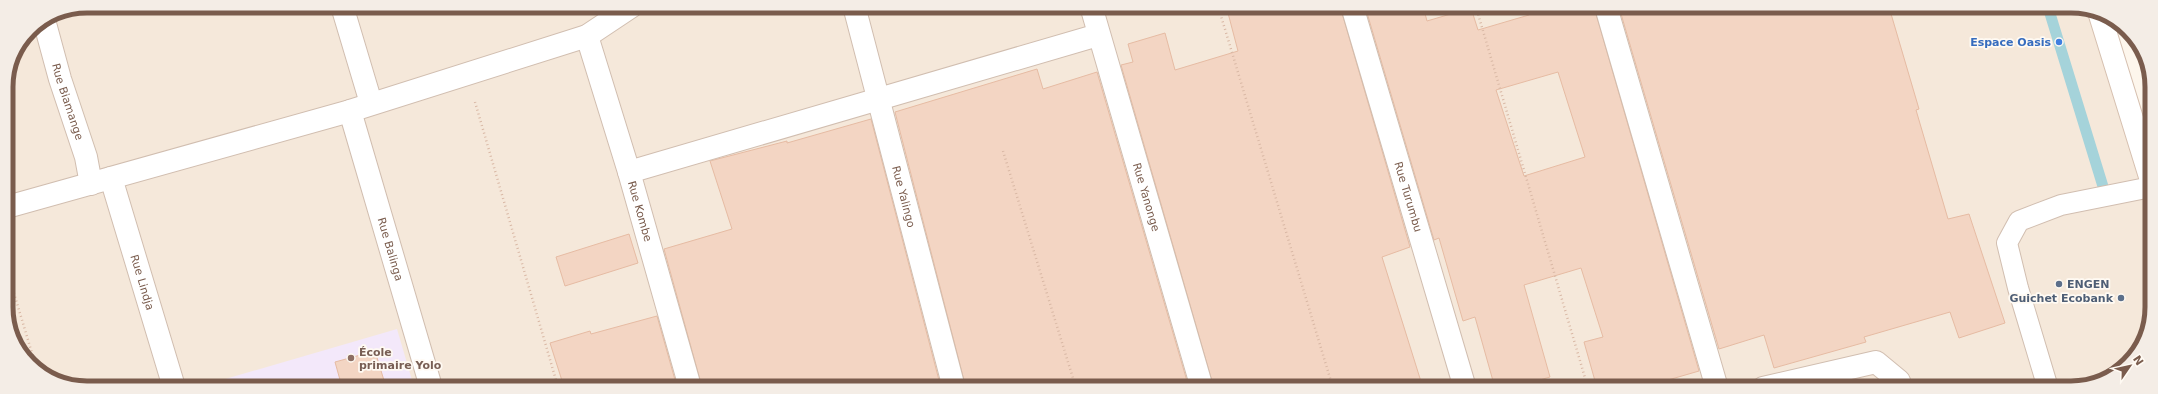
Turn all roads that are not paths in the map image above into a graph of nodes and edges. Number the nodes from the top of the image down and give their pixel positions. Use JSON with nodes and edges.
{"nodes":[{"id":1,"x":344,"y":13,"type":"edge"},
{"id":2,"x":622,"y":13,"type":"edge"},
{"id":3,"x":856,"y":13,"type":"edge"},
{"id":4,"x":1093,"y":13,"type":"edge"},
{"id":5,"x":1354,"y":13,"type":"edge"},
{"id":6,"x":1608,"y":13,"type":"edge"},
{"id":7,"x":2102,"y":20,"type":"edge"},
{"id":8,"x":45,"y":25,"type":"edge"},
{"id":9,"x":1098,"y":35,"type":"junction"},
{"id":10,"x":587,"y":36,"type":"junction"},
{"id":11,"x":879,"y":100,"type":"junction"},
{"id":12,"x":371,"y":103,"type":"junction"},
{"id":13,"x":350,"y":111,"type":"junction"},
{"id":14,"x":2145,"y":161,"type":"edge"},
{"id":15,"x":629,"y":172,"type":"junction"},
{"id":16,"x":111,"y":178,"type":"junction"},
{"id":17,"x":91,"y":184,"type":"junction"},
{"id":18,"x":2145,"y":188,"type":"edge"},
{"id":19,"x":13,"y":205,"type":"edge"},
{"id":20,"x":172,"y":381,"type":"edge"},
{"id":21,"x":429,"y":381,"type":"edge"},
{"id":22,"x":688,"y":381,"type":"edge"},
{"id":23,"x":952,"y":381,"type":"edge"},
{"id":24,"x":1200,"y":381,"type":"edge"},
{"id":25,"x":1463,"y":381,"type":"edge"},
{"id":26,"x":1715,"y":381,"type":"edge"},
{"id":27,"x":1793,"y":381,"type":"edge"},
{"id":28,"x":1899,"y":381,"type":"edge"},
{"id":29,"x":2046,"y":381,"type":"edge"}],
"edges":[{"from":1,"to":12,"type":"street"},
{"from":2,"to":10,"type":"street"},
{"from":3,"to":11,"type":"street","name":"Rue Yalingo"},
{"from":4,"to":9,"type":"street","name":"Rue Yanonge"},
{"from":5,"to":25,"type":"street","name":"Rue Turumbu"},
{"from":6,"to":26,"type":"street"},
{"from":7,"to":14,"type":"street"},
{"from":8,"to":17,"type":"street","name":"Rue Biamange"},
{"from":9,"to":11,"type":"street"},
{"from":9,"to":24,"type":"street","name":"Rue Yanonge"},
{"from":10,"to":12,"type":"street"},
{"from":10,"to":15,"type":"street","name":"Rue Kombe"},
{"from":11,"to":15,"type":"street"},
{"from":11,"to":23,"type":"street","name":"Rue Yalingo"},
{"from":12,"to":13,"type":"street"},
{"from":13,"to":16,"type":"street"},
{"from":13,"to":21,"type":"street","name":"Rue Balinga"},
{"from":15,"to":22,"type":"street","name":"Rue Kombe"},
{"from":16,"to":17,"type":"street"},
{"from":16,"to":20,"type":"street","name":"Rue Lindja"},
{"from":17,"to":19,"type":"street"},
{"from":18,"to":29,"type":"lane"},
{"from":27,"to":28,"type":"street"}]}
